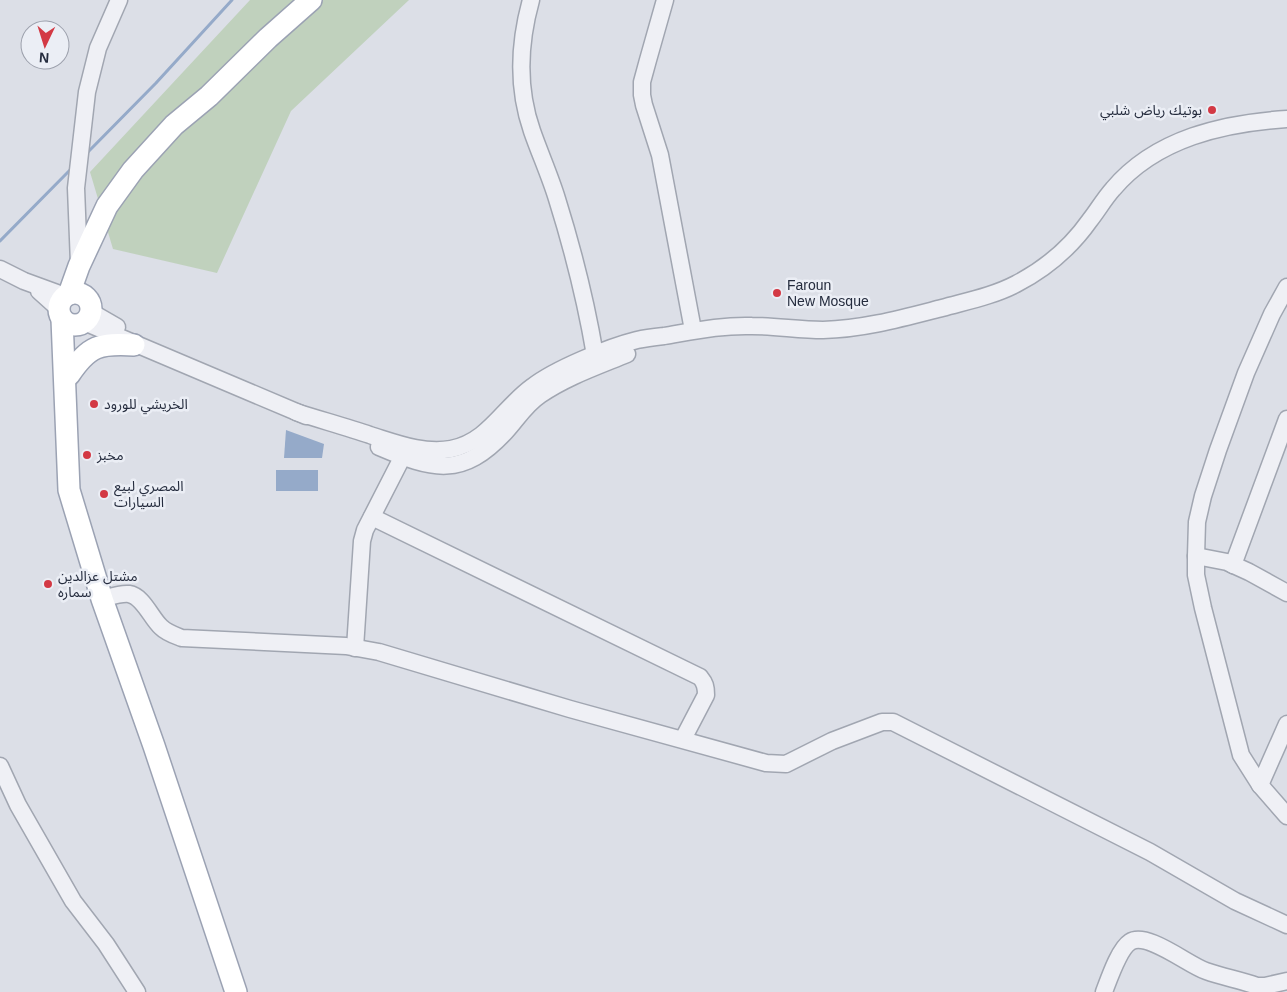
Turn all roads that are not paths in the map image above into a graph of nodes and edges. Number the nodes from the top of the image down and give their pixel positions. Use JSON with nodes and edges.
{"nodes":[{"id":1,"x":119,"y":0,"type":"edge"},
{"id":2,"x":311,"y":0,"type":"edge"},
{"id":3,"x":532,"y":0,"type":"edge"},
{"id":4,"x":665,"y":0,"type":"edge"},
{"id":5,"x":1287,"y":118,"type":"edge"},
{"id":6,"x":93,"y":235,"type":"junction"},
{"id":7,"x":79,"y":266,"type":"junction"},
{"id":8,"x":0,"y":269,"type":"edge"},
{"id":9,"x":1287,"y":287,"type":"edge"},
{"id":10,"x":75,"y":309,"type":"junction"},
{"id":11,"x":693,"y":330,"type":"junction"},
{"id":12,"x":668,"y":335,"type":"junction"},
{"id":13,"x":134,"y":345,"type":"junction"},
{"id":14,"x":595,"y":355,"type":"junction"},
{"id":15,"x":166,"y":357,"type":"junction"},
{"id":16,"x":68,"y":382,"type":"junction"},
{"id":17,"x":1287,"y":419,"type":"edge"},
{"id":18,"x":405,"y":452,"type":"junction"},
{"id":19,"x":372,"y":517,"type":"junction"},
{"id":20,"x":1196,"y":556,"type":"junction"},
{"id":21,"x":1233,"y":565,"type":"junction"},
{"id":22,"x":1287,"y":593,"type":"edge"},
{"id":23,"x":102,"y":599,"type":"junction"},
{"id":24,"x":356,"y":648,"type":"junction"},
{"id":25,"x":1287,"y":724,"type":"edge"},
{"id":26,"x":683,"y":739,"type":"junction"},
{"id":27,"x":0,"y":766,"type":"edge"},
{"id":28,"x":1260,"y":785,"type":"junction"},
{"id":29,"x":1287,"y":816,"type":"edge"},
{"id":30,"x":1287,"y":925,"type":"edge"},
{"id":31,"x":1287,"y":980,"type":"edge"},
{"id":32,"x":137,"y":992,"type":"edge"},
{"id":33,"x":236,"y":992,"type":"edge"},
{"id":34,"x":1104,"y":992,"type":"edge"}],
"edges":[{"from":1,"to":7,"type":"street"},
{"from":2,"to":6,"type":"main road"},
{"from":3,"to":14,"type":"street"},
{"from":4,"to":11,"type":"street"},
{"from":5,"to":11,"type":"street"},
{"from":6,"to":7,"type":"main road"},
{"from":6,"to":10,"type":"main road"},
{"from":7,"to":10,"type":"main road"},
{"from":8,"to":10,"type":"street"},
{"from":9,"to":20,"type":"street"},
{"from":10,"to":13,"type":"street"},
{"from":10,"to":15,"type":"street"},
{"from":10,"to":16,"type":"main road"},
{"from":11,"to":12,"type":"street"},
{"from":12,"to":14,"type":"street"},
{"from":12,"to":18,"type":"street"},
{"from":13,"to":15,"type":"street"},
{"from":13,"to":16,"type":"main road"},
{"from":14,"to":18,"type":"street"},
{"from":15,"to":18,"type":"street"},
{"from":16,"to":23,"type":"main road"},
{"from":17,"to":21,"type":"street"},
{"from":18,"to":19,"type":"street"},
{"from":19,"to":24,"type":"street"},
{"from":19,"to":26,"type":"street"},
{"from":20,"to":21,"type":"street"},
{"from":20,"to":28,"type":"street"},
{"from":21,"to":22,"type":"street"},
{"from":23,"to":24,"type":"street"},
{"from":23,"to":33,"type":"main road"},
{"from":24,"to":26,"type":"street"},
{"from":25,"to":28,"type":"street"},
{"from":26,"to":30,"type":"street"},
{"from":27,"to":32,"type":"street"},
{"from":28,"to":29,"type":"street"},
{"from":31,"to":34,"type":"street"}]}
